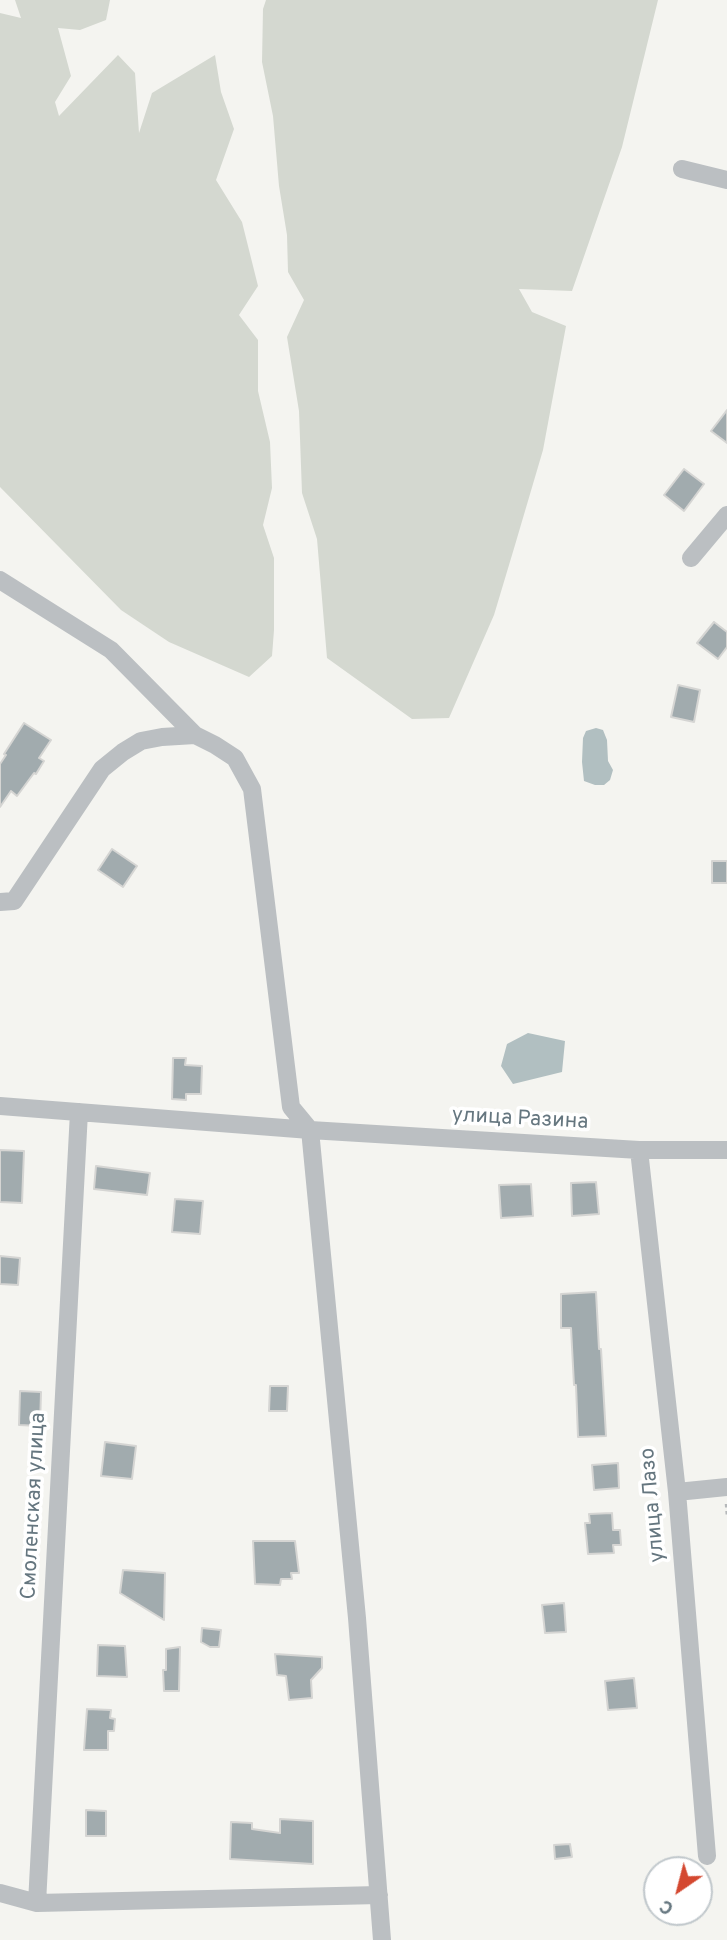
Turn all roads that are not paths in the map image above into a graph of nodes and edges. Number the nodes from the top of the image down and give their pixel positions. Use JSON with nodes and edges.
{"nodes":[{"id":1,"x":682,"y":169,"type":"dead end"},
{"id":2,"x":727,"y":180,"type":"edge"},
{"id":3,"x":727,"y":515,"type":"edge"},
{"id":4,"x":691,"y":558,"type":"dead end"},
{"id":5,"x":0,"y":580,"type":"edge"},
{"id":6,"x":195,"y":735,"type":"junction"},
{"id":7,"x":0,"y":902,"type":"edge"},
{"id":8,"x":0,"y":1106,"type":"edge"},
{"id":9,"x":79,"y":1112,"type":"junction"},
{"id":10,"x":310,"y":1130,"type":"junction"},
{"id":11,"x":639,"y":1150,"type":"junction"},
{"id":12,"x":727,"y":1150,"type":"edge"},
{"id":13,"x":727,"y":1487,"type":"edge"},
{"id":14,"x":677,"y":1492,"type":"junction"},
{"id":15,"x":707,"y":1856,"type":"dead end"},
{"id":16,"x":0,"y":1893,"type":"edge"},
{"id":17,"x":379,"y":1895,"type":"junction"},
{"id":18,"x":37,"y":1903,"type":"junction"},
{"id":19,"x":382,"y":1940,"type":"edge"}],
"edges":[{"from":1,"to":2,"type":"street"},
{"from":3,"to":4,"type":"street"},
{"from":5,"to":6,"type":"street"},
{"from":6,"to":7,"type":"street"},
{"from":6,"to":10,"type":"street"},
{"from":8,"to":9,"type":"street","name":"улица Разина"},
{"from":9,"to":10,"type":"street","name":"улица Разина"},
{"from":9,"to":18,"type":"street","name":"Смоленская улица"},
{"from":10,"to":11,"type":"street","name":"улица Разина"},
{"from":10,"to":17,"type":"street"},
{"from":11,"to":12,"type":"street","name":"улица Разина"},
{"from":11,"to":14,"type":"street","name":"улица Лазо"},
{"from":13,"to":14,"type":"street"},
{"from":14,"to":15,"type":"street","name":"улица Лазо"},
{"from":16,"to":18,"type":"street"},
{"from":17,"to":18,"type":"street"},
{"from":17,"to":19,"type":"street"}]}
